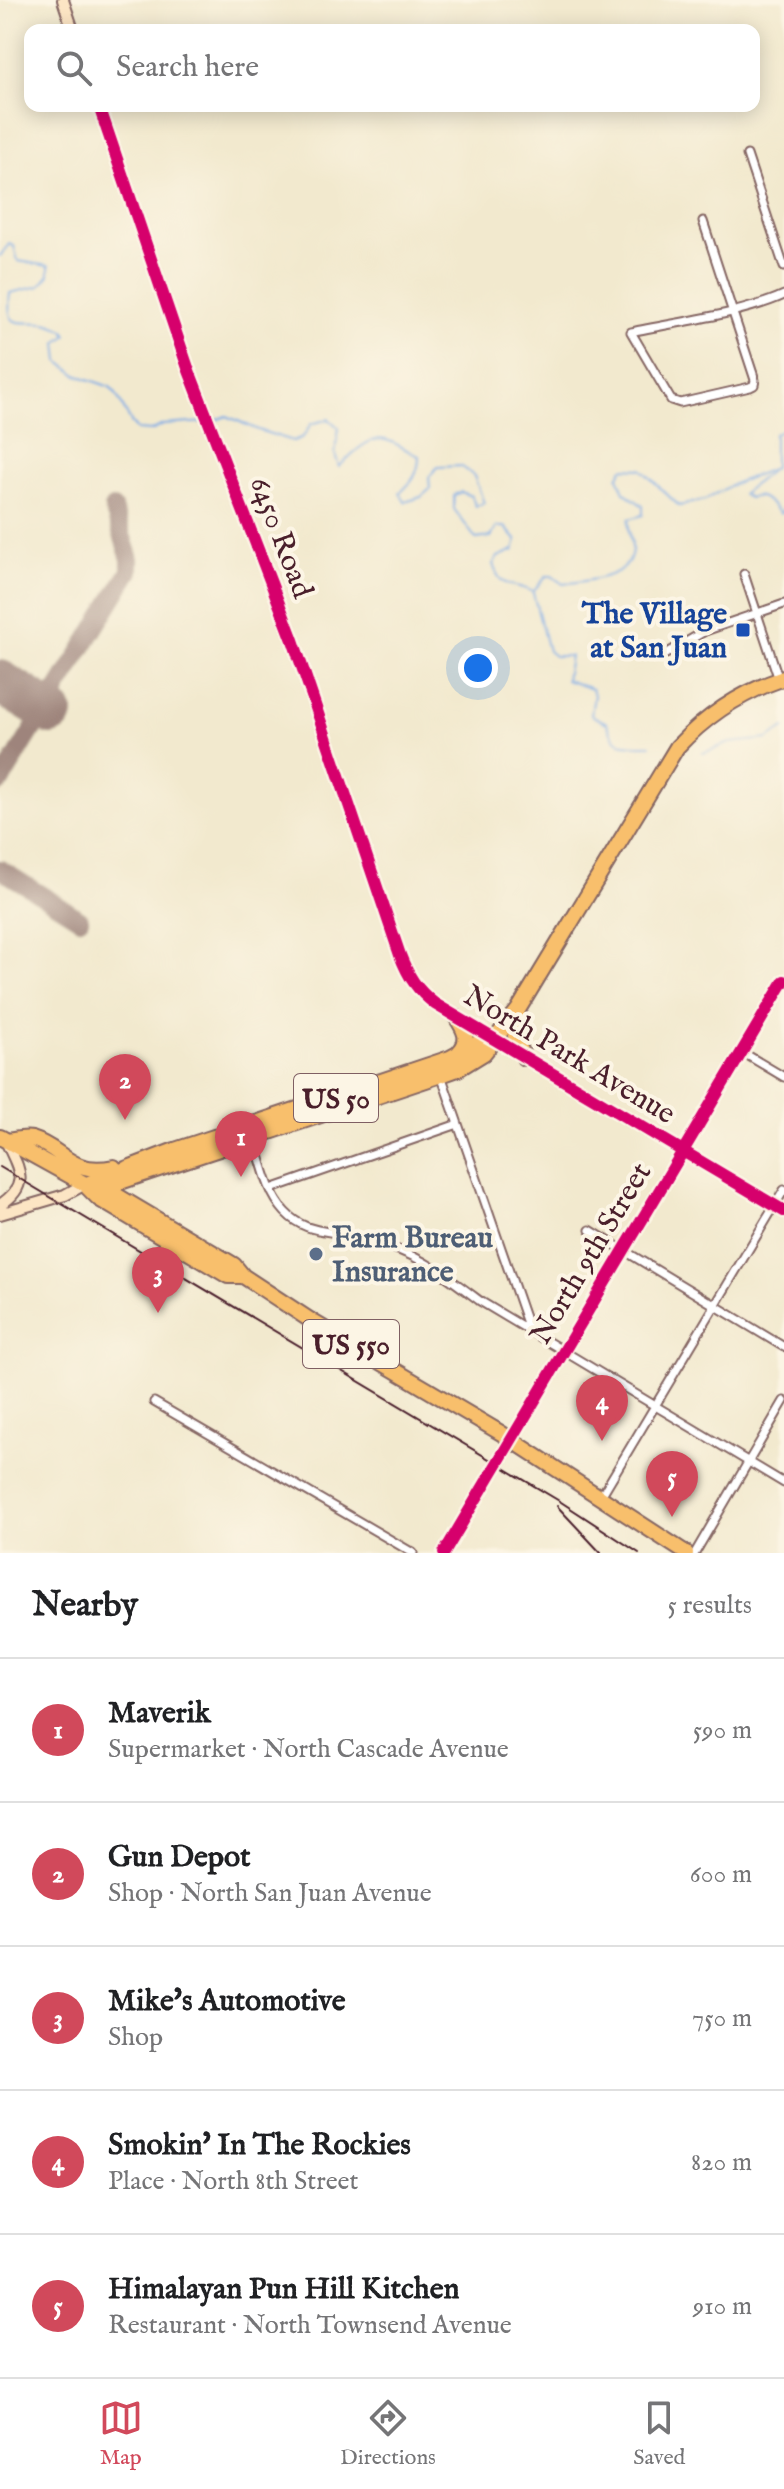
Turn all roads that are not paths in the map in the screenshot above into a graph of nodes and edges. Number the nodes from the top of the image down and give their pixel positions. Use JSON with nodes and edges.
{"nodes":[{"id":1,"x":63,"y":0,"type":"edge"},
{"id":2,"x":71,"y":24,"type":"edge"},
{"id":3,"x":101,"y":112,"type":"edge"},
{"id":4,"x":747,"y":155,"type":"dead end"},
{"id":5,"x":703,"y":221,"type":"dead end"},
{"id":6,"x":784,"y":267,"type":"edge"},
{"id":7,"x":784,"y":295,"type":"edge"},
{"id":8,"x":732,"y":310,"type":"junction"},
{"id":9,"x":744,"y":574,"type":"dead end"},
{"id":10,"x":784,"y":604,"type":"edge"},
{"id":11,"x":756,"y":611,"type":"junction"},
{"id":12,"x":659,"y":658,"type":"dead end"},
{"id":13,"x":782,"y":679,"type":"edge"},
{"id":14,"x":784,"y":981,"type":"edge"},
{"id":15,"x":415,"y":987,"type":"joint"},
{"id":16,"x":518,"y":1010,"type":"junction"},
{"id":17,"x":456,"y":1017,"type":"junction"},
{"id":18,"x":494,"y":1038,"type":"junction"},
{"id":19,"x":742,"y":1052,"type":"junction"},
{"id":20,"x":456,"y":1055,"type":"junction"},
{"id":21,"x":524,"y":1058,"type":"junction"},
{"id":22,"x":441,"y":1075,"type":"junction"},
{"id":23,"x":784,"y":1077,"type":"edge"},
{"id":24,"x":458,"y":1124,"type":"junction"},
{"id":25,"x":253,"y":1137,"type":"junction"},
{"id":26,"x":3,"y":1139,"type":"edge"},
{"id":27,"x":175,"y":1150,"type":"junction"},
{"id":28,"x":682,"y":1150,"type":"junction"},
{"id":29,"x":141,"y":1175,"type":"junction"},
{"id":30,"x":85,"y":1184,"type":"junction"},
{"id":31,"x":271,"y":1189,"type":"junction"},
{"id":32,"x":784,"y":1190,"type":"edge"},
{"id":33,"x":0,"y":1205,"type":"edge"},
{"id":34,"x":779,"y":1208,"type":"edge"},
{"id":35,"x":0,"y":1214,"type":"edge"},
{"id":36,"x":590,"y":1230,"type":"dead end"},
{"id":37,"x":189,"y":1238,"type":"junction"},
{"id":38,"x":623,"y":1250,"type":"junction"},
{"id":39,"x":243,"y":1276,"type":"junction"},
{"id":40,"x":715,"y":1305,"type":"junction"},
{"id":41,"x":529,"y":1329,"type":"junction"},
{"id":42,"x":784,"y":1347,"type":"edge"},
{"id":43,"x":562,"y":1351,"type":"junction"},
{"id":44,"x":784,"y":1401,"type":"edge"},
{"id":45,"x":154,"y":1402,"type":"dead end"},
{"id":46,"x":655,"y":1406,"type":"junction"},
{"id":47,"x":512,"y":1440,"type":"junction"},
{"id":48,"x":748,"y":1462,"type":"junction"},
{"id":49,"x":784,"y":1483,"type":"edge"},
{"id":50,"x":600,"y":1498,"type":"junction"},
{"id":51,"x":413,"y":1553,"type":"edge"},
{"id":52,"x":444,"y":1553,"type":"edge"},
{"id":53,"x":686,"y":1553,"type":"edge"},
{"id":54,"x":695,"y":1553,"type":"edge"}],
"edges":[{"from":1,"to":2,"type":"street"},
{"from":3,"to":15,"type":"street","name":"6450 Road"},
{"from":4,"to":6,"type":"street"},
{"from":5,"to":8,"type":"street"},
{"from":7,"to":8,"type":"street"},
{"from":8,"to":8,"type":"street"},
{"from":9,"to":11,"type":"street"},
{"from":10,"to":11,"type":"street"},
{"from":11,"to":12,"type":"street"},
{"from":11,"to":13,"type":"street"},
{"from":13,"to":16,"type":"highway","number":"US 50"},
{"from":14,"to":19,"type":"street","name":"North 9th Street"},
{"from":15,"to":17,"type":"street","name":"North Park Avenue"},
{"from":16,"to":18,"type":"highway","number":"US 50"},
{"from":16,"to":21,"type":"highway"},
{"from":17,"to":18,"type":"street","name":"North Park Avenue"},
{"from":17,"to":20,"type":"highway"},
{"from":18,"to":20,"type":"highway","number":"US 50"},
{"from":18,"to":21,"type":"street","name":"North Park Avenue"},
{"from":18,"to":22,"type":"highway","number":"US 50"},
{"from":19,"to":23,"type":"street"},
{"from":19,"to":28,"type":"street","name":"North 9th Street"},
{"from":20,"to":27,"type":"highway","number":"US 50"},
{"from":21,"to":28,"type":"street","name":"North Park Avenue"},
{"from":22,"to":24,"type":"street"},
{"from":22,"to":25,"type":"highway","number":"US 50"},
{"from":24,"to":31,"type":"street"},
{"from":24,"to":41,"type":"street"},
{"from":25,"to":29,"type":"highway","number":"US 50"},
{"from":25,"to":31,"type":"street"},
{"from":26,"to":27,"type":"highway","number":"US 50"},
{"from":26,"to":30,"type":"highway"},
{"from":26,"to":33,"type":"street"},
{"from":27,"to":30,"type":"highway","number":"US 50"},
{"from":28,"to":34,"type":"street","name":"North Park Avenue"},
{"from":28,"to":38,"type":"street","name":"North 9th Street"},
{"from":29,"to":30,"type":"highway","number":"US 50"},
{"from":29,"to":37,"type":"highway"},
{"from":30,"to":35,"type":"street"},
{"from":30,"to":37,"type":"highway","number":"US 550"},
{"from":30,"to":39,"type":"highway","number":"US 550"},
{"from":31,"to":41,"type":"street"},
{"from":32,"to":34,"type":"street"},
{"from":34,"to":40,"type":"street"},
{"from":36,"to":38,"type":"street"},
{"from":37,"to":39,"type":"highway","number":"US 550"},
{"from":38,"to":40,"type":"street"},
{"from":38,"to":43,"type":"street","name":"North 9th Street"},
{"from":39,"to":47,"type":"highway","number":"US 550"},
{"from":40,"to":42,"type":"street"},
{"from":40,"to":46,"type":"street"},
{"from":41,"to":43,"type":"street"},
{"from":43,"to":46,"type":"street"},
{"from":43,"to":47,"type":"street","name":"North 9th Street"},
{"from":44,"to":48,"type":"street"},
{"from":45,"to":51,"type":"street"},
{"from":46,"to":48,"type":"street"},
{"from":46,"to":50,"type":"street"},
{"from":47,"to":50,"type":"highway","number":"US 550"},
{"from":47,"to":52,"type":"street","name":"North 9th Street"},
{"from":48,"to":49,"type":"street"},
{"from":48,"to":54,"type":"street"},
{"from":50,"to":53,"type":"highway","number":"US 550"}]}
